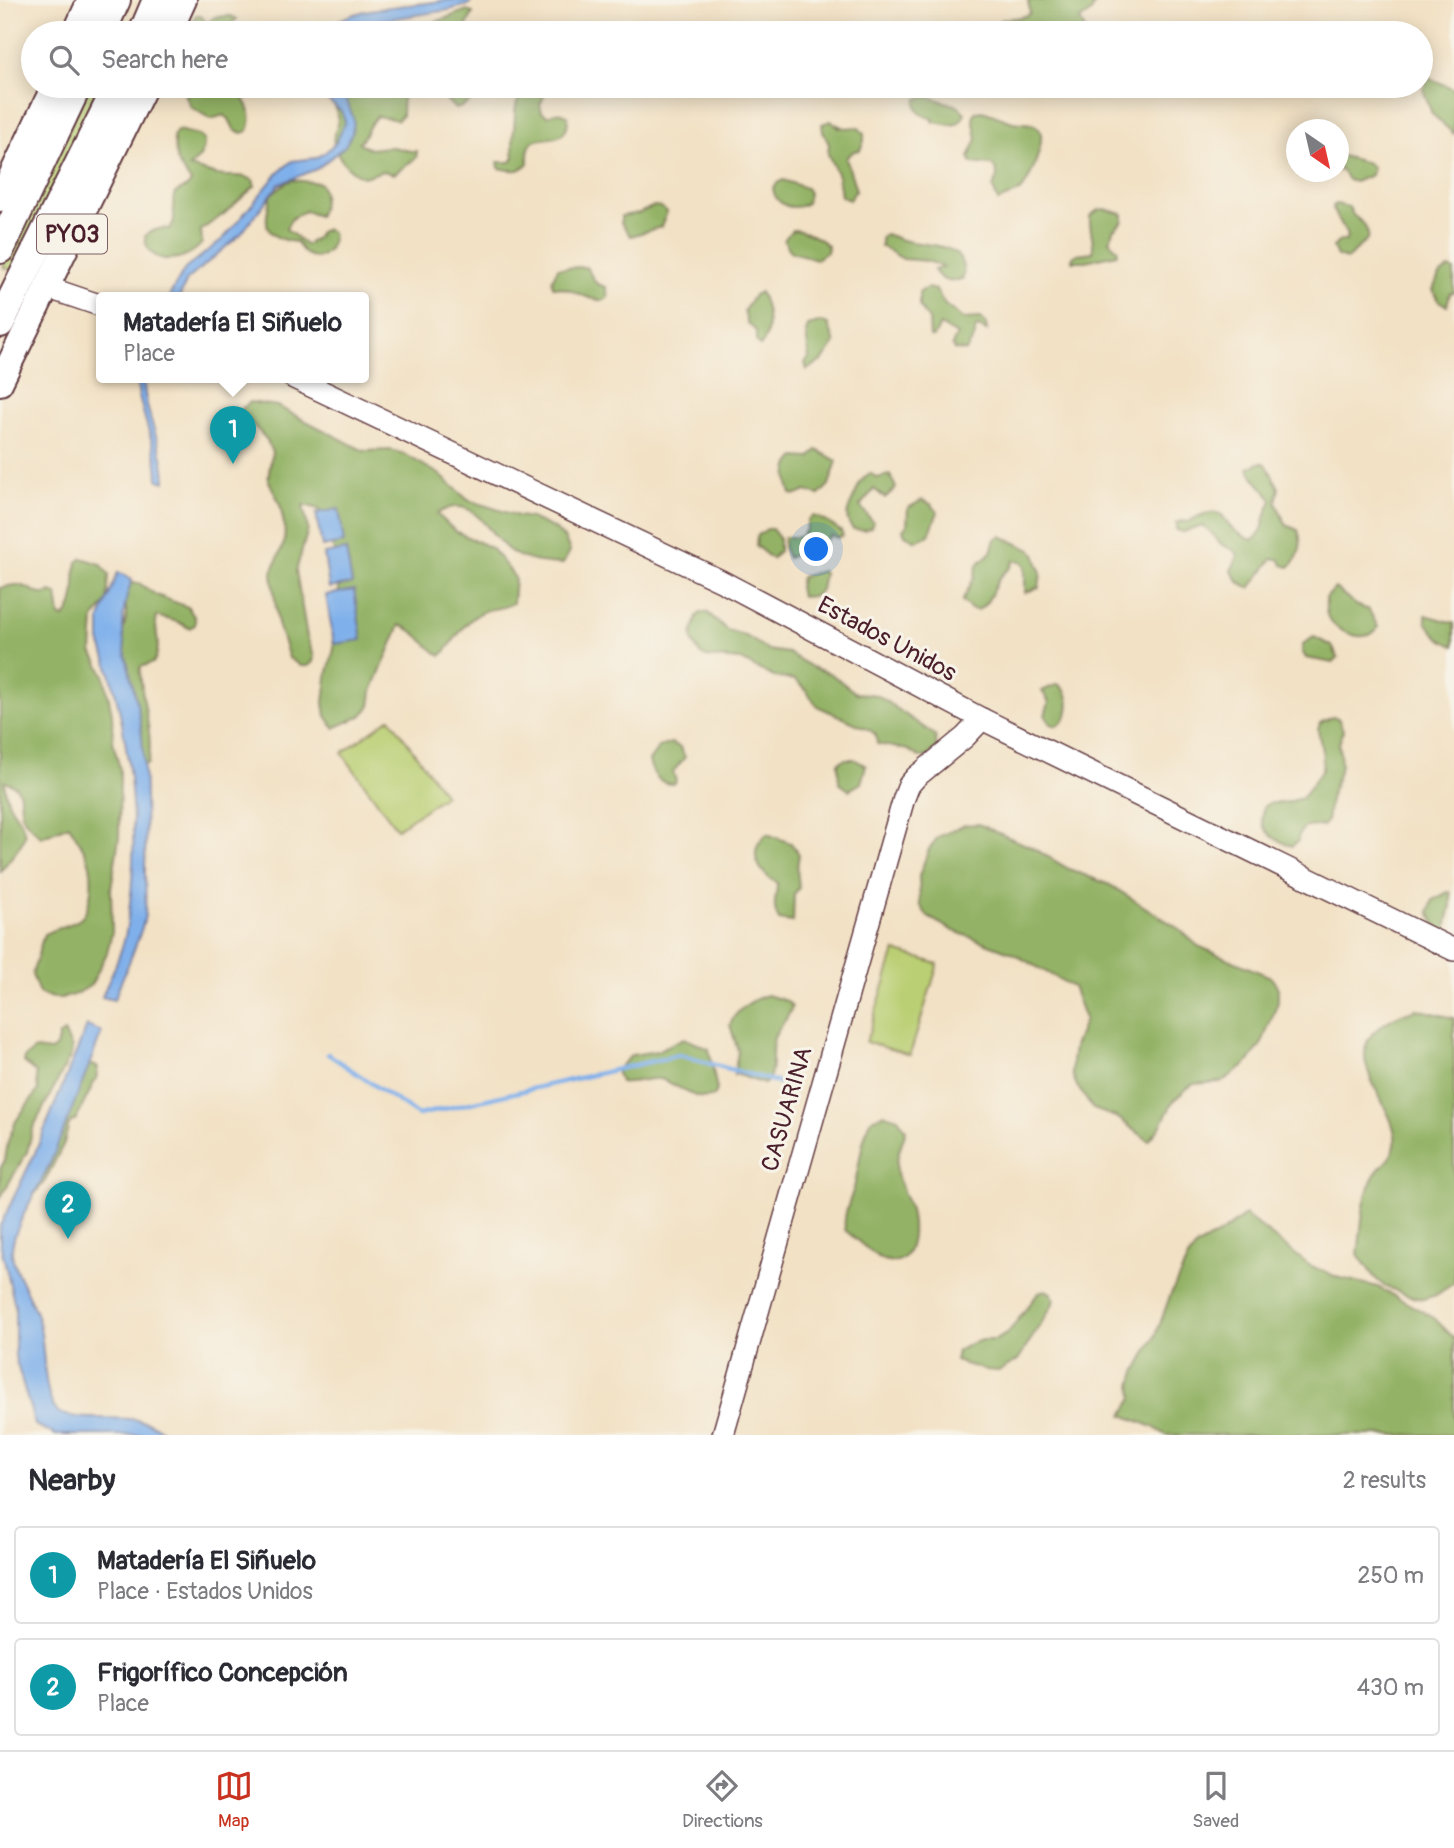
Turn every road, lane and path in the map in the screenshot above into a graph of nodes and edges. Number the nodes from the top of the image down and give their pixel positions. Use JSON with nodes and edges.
{"nodes":[{"id":1,"x":90,"y":0,"type":"edge"},
{"id":2,"x":116,"y":0,"type":"edge"},
{"id":3,"x":158,"y":0,"type":"edge"},
{"id":4,"x":184,"y":0,"type":"edge"},
{"id":5,"x":80,"y":21,"type":"edge"},
{"id":6,"x":106,"y":21,"type":"edge"},
{"id":7,"x":148,"y":21,"type":"edge"},
{"id":8,"x":174,"y":21,"type":"edge"},
{"id":9,"x":48,"y":98,"type":"edge"},
{"id":10,"x":63,"y":98,"type":"edge"},
{"id":11,"x":72,"y":98,"type":"edge"},
{"id":12,"x":112,"y":98,"type":"edge"},
{"id":13,"x":139,"y":98,"type":"edge"},
{"id":14,"x":20,"y":159,"type":"junction"},
{"id":15,"x":0,"y":199,"type":"edge"},
{"id":16,"x":0,"y":249,"type":"edge"},
{"id":17,"x":47,"y":287,"type":"junction"},
{"id":18,"x":96,"y":304,"type":"edge"},
{"id":19,"x":0,"y":323,"type":"edge"},
{"id":20,"x":0,"y":383,"type":"edge"},
{"id":21,"x":305,"y":383,"type":"edge"},
{"id":22,"x":982,"y":719,"type":"junction"},
{"id":23,"x":1454,"y":950,"type":"edge"},
{"id":24,"x":723,"y":1435,"type":"edge"}],
"edges":[{"from":1,"to":5,"type":"main road"},
{"from":2,"to":6,"type":"highway"},
{"from":3,"to":7,"type":"highway"},
{"from":4,"to":8,"type":"main road"},
{"from":9,"to":14,"type":"main road"},
{"from":10,"to":14,"type":"main road"},
{"from":11,"to":16,"type":"highway","number":"PY03"},
{"from":12,"to":19,"type":"highway","number":"PY03"},
{"from":13,"to":17,"type":"main road","number":"PY03"},
{"from":14,"to":15,"type":"main road"},
{"from":17,"to":18,"type":"street"},
{"from":17,"to":20,"type":"main road","number":"PY03"},
{"from":21,"to":22,"type":"street","name":"Estados Unidos"},
{"from":22,"to":23,"type":"street","name":"Estados Unidos"},
{"from":22,"to":24,"type":"street","name":"CASUARINA"}]}
